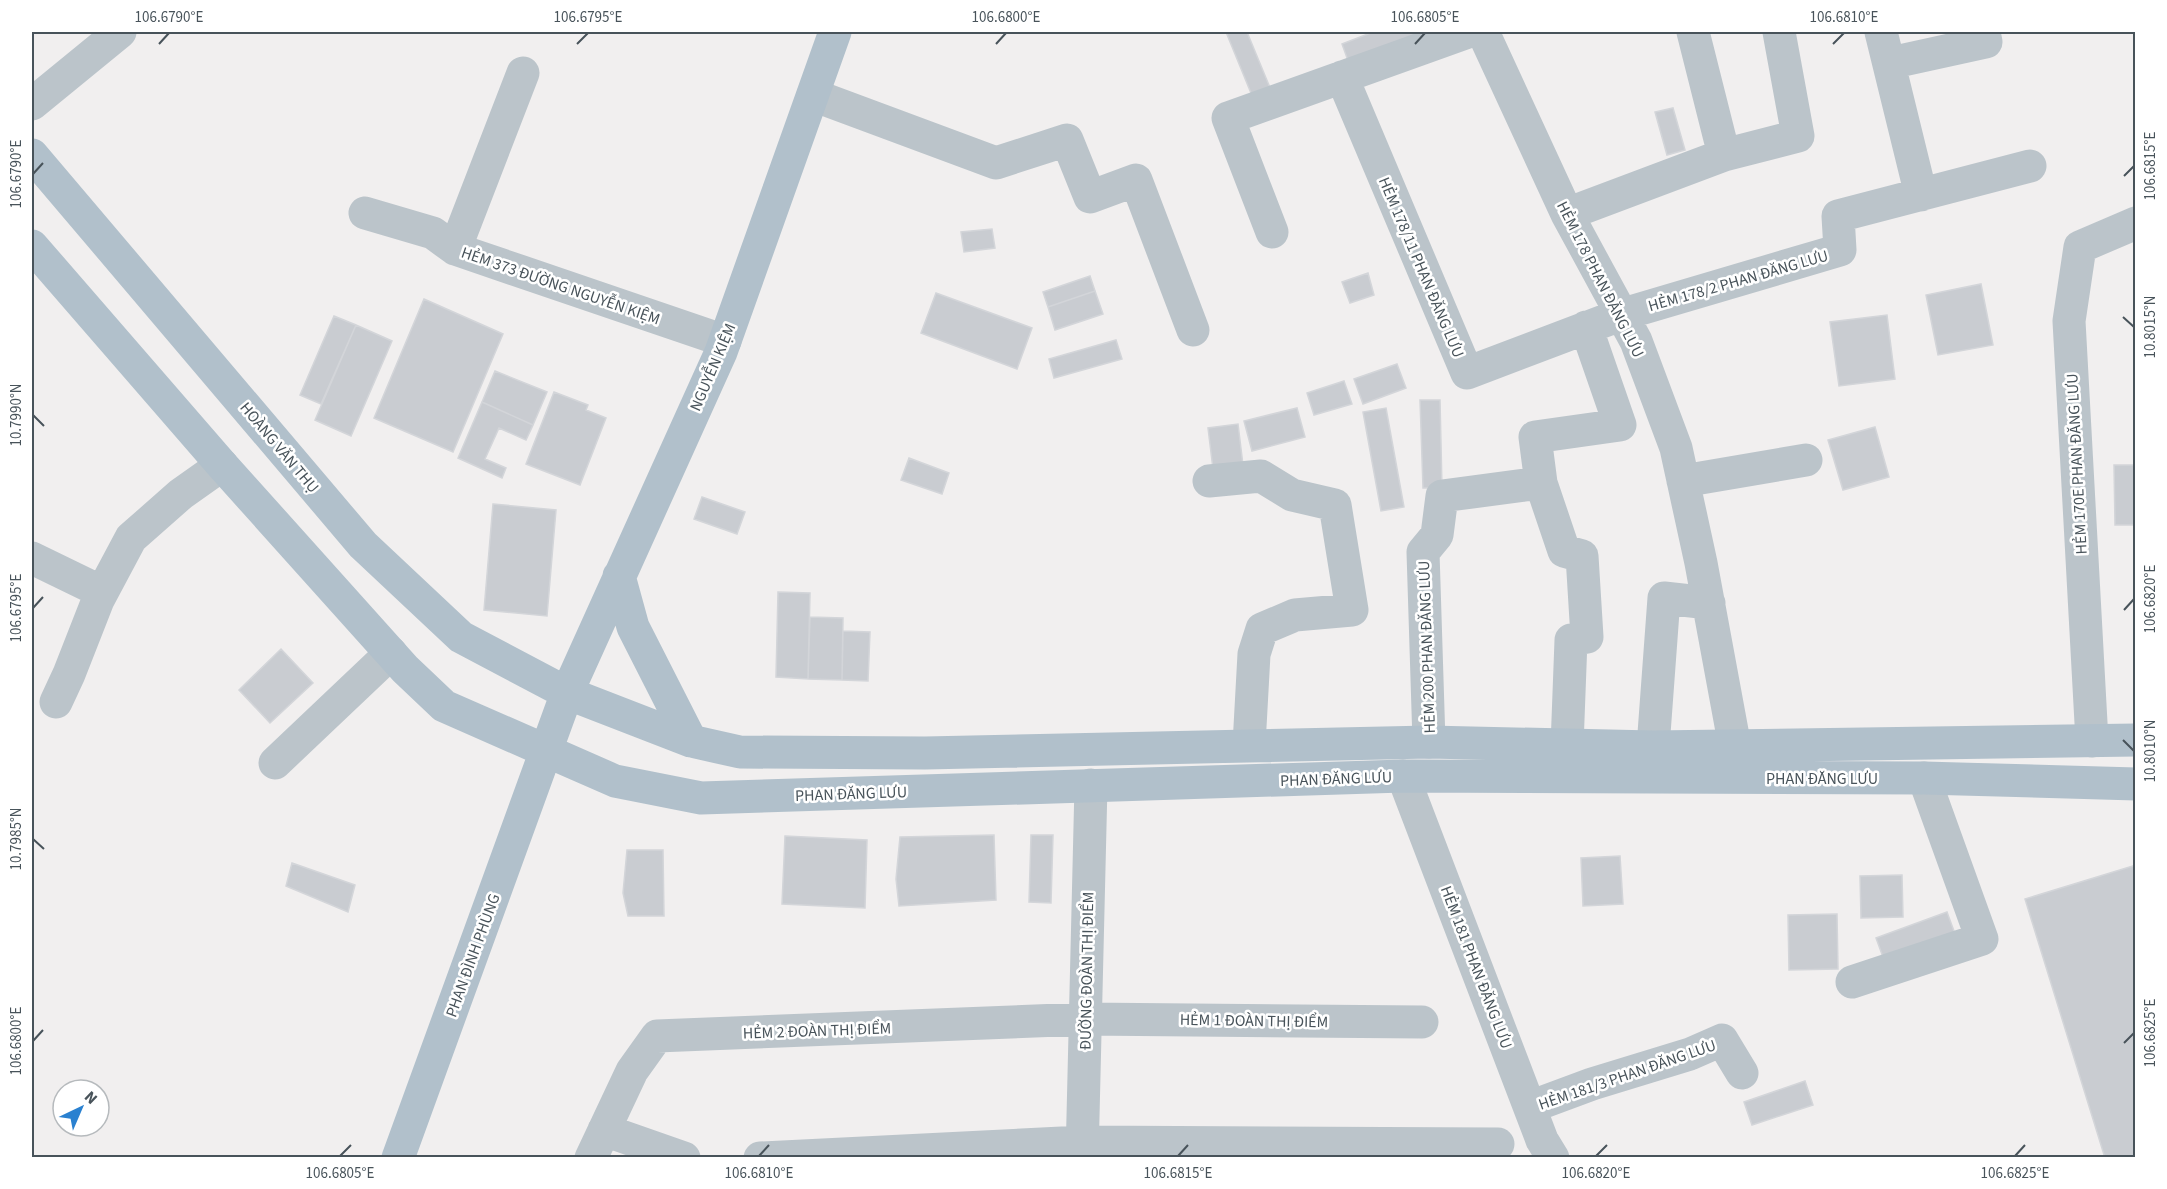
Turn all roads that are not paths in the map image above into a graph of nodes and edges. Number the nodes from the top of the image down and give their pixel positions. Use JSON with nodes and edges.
{"nodes":[{"id":1,"x":120,"y":32,"type":"edge"},
{"id":2,"x":835,"y":32,"type":"edge"},
{"id":3,"x":1468,"y":32,"type":"edge"},
{"id":4,"x":1483,"y":32,"type":"edge"},
{"id":5,"x":1693,"y":32,"type":"edge"},
{"id":6,"x":1779,"y":32,"type":"edge"},
{"id":7,"x":1881,"y":32,"type":"edge"},
{"id":8,"x":1984,"y":32,"type":"edge"},
{"id":9,"x":1890,"y":63,"type":"junction"},
{"id":10,"x":523,"y":73,"type":"dead end"},
{"id":11,"x":1341,"y":77,"type":"junction"},
{"id":12,"x":813,"y":95,"type":"junction"},
{"id":13,"x":32,"y":104,"type":"edge"},
{"id":14,"x":32,"y":155,"type":"edge"},
{"id":15,"x":1724,"y":155,"type":"junction"},
{"id":16,"x":2030,"y":166,"type":"dead end"},
{"id":17,"x":1921,"y":195,"type":"junction"},
{"id":18,"x":365,"y":213,"type":"dead end"},
{"id":19,"x":1567,"y":214,"type":"junction"},
{"id":20,"x":2136,"y":223,"type":"edge"},
{"id":21,"x":1272,"y":232,"type":"dead end"},
{"id":22,"x":32,"y":246,"type":"edge"},
{"id":23,"x":455,"y":249,"type":"junction"},
{"id":24,"x":1620,"y":315,"type":"junction"},
{"id":25,"x":1586,"y":327,"type":"junction"},
{"id":26,"x":1193,"y":330,"type":"dead end"},
{"id":27,"x":725,"y":341,"type":"junction"},
{"id":28,"x":1806,"y":460,"type":"dead end"},
{"id":29,"x":222,"y":465,"type":"junction"},
{"id":30,"x":1209,"y":481,"type":"dead end"},
{"id":31,"x":1683,"y":482,"type":"junction"},
{"id":32,"x":1541,"y":483,"type":"junction"},
{"id":33,"x":32,"y":558,"type":"edge"},
{"id":34,"x":619,"y":576,"type":"junction"},
{"id":35,"x":102,"y":592,"type":"junction"},
{"id":36,"x":1709,"y":603,"type":"junction"},
{"id":37,"x":391,"y":653,"type":"junction"},
{"id":38,"x":567,"y":693,"type":"junction"},
{"id":39,"x":56,"y":702,"type":"dead end"},
{"id":40,"x":2136,"y":740,"type":"edge"},
{"id":41,"x":691,"y":741,"type":"junction"},
{"id":42,"x":2092,"y":741,"type":"junction"},
{"id":43,"x":1430,"y":742,"type":"junction"},
{"id":44,"x":1249,"y":745,"type":"junction"},
{"id":45,"x":1566,"y":746,"type":"junction"},
{"id":46,"x":1653,"y":747,"type":"junction"},
{"id":47,"x":1735,"y":747,"type":"junction"},
{"id":48,"x":545,"y":752,"type":"junction"},
{"id":49,"x":275,"y":763,"type":"dead end"},
{"id":50,"x":1403,"y":776,"type":"junction"},
{"id":51,"x":1924,"y":778,"type":"junction"},
{"id":52,"x":2136,"y":784,"type":"edge"},
{"id":53,"x":1091,"y":785,"type":"junction"},
{"id":54,"x":1851,"y":982,"type":"dead end"},
{"id":55,"x":1085,"y":1019,"type":"junction"},
{"id":56,"x":1422,"y":1022,"type":"dead end"},
{"id":57,"x":1742,"y":1073,"type":"dead end"},
{"id":58,"x":1530,"y":1107,"type":"junction"},
{"id":59,"x":598,"y":1144,"type":"edge"},
{"id":60,"x":1498,"y":1144,"type":"dead end"},
{"id":61,"x":1082,"y":1150,"type":"edge"},
{"id":62,"x":398,"y":1158,"type":"edge"},
{"id":63,"x":684,"y":1158,"type":"edge"},
{"id":64,"x":760,"y":1158,"type":"edge"},
{"id":65,"x":1553,"y":1158,"type":"edge"}],
"edges":[{"from":1,"to":13,"type":"street"},
{"from":2,"to":12,"type":"main road","name":"NGUYỄN KIỆM"},
{"from":3,"to":11,"type":"street"},
{"from":4,"to":19,"type":"street","name":"HẺM 178 PHAN ĐĂNG LƯU"},
{"from":5,"to":15,"type":"street"},
{"from":6,"to":15,"type":"street"},
{"from":7,"to":9,"type":"street"},
{"from":8,"to":9,"type":"street"},
{"from":9,"to":17,"type":"street"},
{"from":10,"to":23,"type":"street"},
{"from":11,"to":21,"type":"street"},
{"from":11,"to":25,"type":"street","name":"HẺM 178/11 PHAN ĐĂNG LƯU"},
{"from":12,"to":26,"type":"street"},
{"from":12,"to":27,"type":"main road","name":"NGUYỄN KIỆM"},
{"from":14,"to":38,"type":"main road","name":"HOÀNG VĂN THỤ"},
{"from":15,"to":19,"type":"street"},
{"from":16,"to":17,"type":"street","name":"HẺM 178/2 PHAN ĐĂNG LƯU"},
{"from":17,"to":24,"type":"street","name":"HẺM 178/2 PHAN ĐĂNG LƯU"},
{"from":18,"to":23,"type":"street","name":"HẺM 373 ĐƯỜNG NGUYỄN KIỆM"},
{"from":19,"to":24,"type":"street","name":"HẺM 178 PHAN ĐĂNG LƯU"},
{"from":20,"to":42,"type":"street","name":"HẺM 170E PHAN ĐĂNG LƯU"},
{"from":22,"to":29,"type":"main road"},
{"from":23,"to":27,"type":"street","name":"HẺM 373 ĐƯỜNG NGUYỄN KIỆM"},
{"from":24,"to":25,"type":"street","name":"HẺM 178/11 PHAN ĐĂNG LƯU"},
{"from":24,"to":31,"type":"street","name":"HẺM 178 PHAN ĐĂNG LƯU"},
{"from":25,"to":32,"type":"street"},
{"from":27,"to":34,"type":"main road","name":"NGUYỄN KIỆM"},
{"from":28,"to":31,"type":"street"},
{"from":29,"to":35,"type":"street"},
{"from":29,"to":37,"type":"main road"},
{"from":30,"to":44,"type":"street"},
{"from":31,"to":36,"type":"street","name":"HẺM 178 PHAN ĐĂNG LƯU"},
{"from":32,"to":43,"type":"street","name":"HẺM 200 PHAN ĐĂNG LƯU"},
{"from":32,"to":45,"type":"street"},
{"from":33,"to":35,"type":"street"},
{"from":34,"to":38,"type":"main road","name":"NGUYỄN KIỆM"},
{"from":34,"to":41,"type":"main road"},
{"from":35,"to":39,"type":"street"},
{"from":36,"to":46,"type":"street"},
{"from":36,"to":47,"type":"street","name":"HẺM 178 PHAN ĐĂNG LƯU"},
{"from":37,"to":48,"type":"main road"},
{"from":37,"to":49,"type":"street"},
{"from":38,"to":41,"type":"main road","name":"PHAN ĐĂNG LƯU"},
{"from":38,"to":48,"type":"main road","name":"PHAN ĐÌNH PHÙNG"},
{"from":40,"to":42,"type":"main road","name":"PHAN ĐĂNG LƯU"},
{"from":41,"to":44,"type":"main road","name":"PHAN ĐĂNG LƯU"},
{"from":42,"to":47,"type":"main road","name":"PHAN ĐĂNG LƯU"},
{"from":43,"to":44,"type":"main road","name":"PHAN ĐĂNG LƯU"},
{"from":43,"to":45,"type":"main road","name":"PHAN ĐĂNG LƯU"},
{"from":45,"to":46,"type":"main road","name":"PHAN ĐĂNG LƯU"},
{"from":46,"to":47,"type":"main road","name":"PHAN ĐĂNG LƯU"},
{"from":48,"to":53,"type":"main road","name":"PHAN ĐĂNG LƯU"},
{"from":48,"to":62,"type":"main road","name":"PHAN ĐÌNH PHÙNG"},
{"from":50,"to":51,"type":"main road","name":"PHAN ĐĂNG LƯU"},
{"from":50,"to":53,"type":"main road","name":"PHAN ĐĂNG LƯU"},
{"from":50,"to":58,"type":"street","name":"HẺM 181 PHAN ĐĂNG LƯU"},
{"from":51,"to":52,"type":"main road","name":"PHAN ĐĂNG LƯU"},
{"from":51,"to":54,"type":"street"},
{"from":53,"to":55,"type":"street","name":"ĐƯỜNG ĐOÀN THỊ ĐIỂM"},
{"from":55,"to":56,"type":"street","name":"HẺM 1 ĐOÀN THỊ ĐIỂM"},
{"from":55,"to":59,"type":"street","name":"HẺM 2 ĐOÀN THỊ ĐIỂM"},
{"from":55,"to":61,"type":"street","name":"ĐƯỜNG ĐOÀN THỊ ĐIỂM"},
{"from":57,"to":58,"type":"street","name":"HẺM 181/3 PHAN ĐĂNG LƯU"},
{"from":58,"to":65,"type":"street","name":"HẺM 181 PHAN ĐĂNG LƯU"},
{"from":59,"to":63,"type":"street"},
{"from":60,"to":61,"type":"street"},
{"from":61,"to":64,"type":"street"}]}
